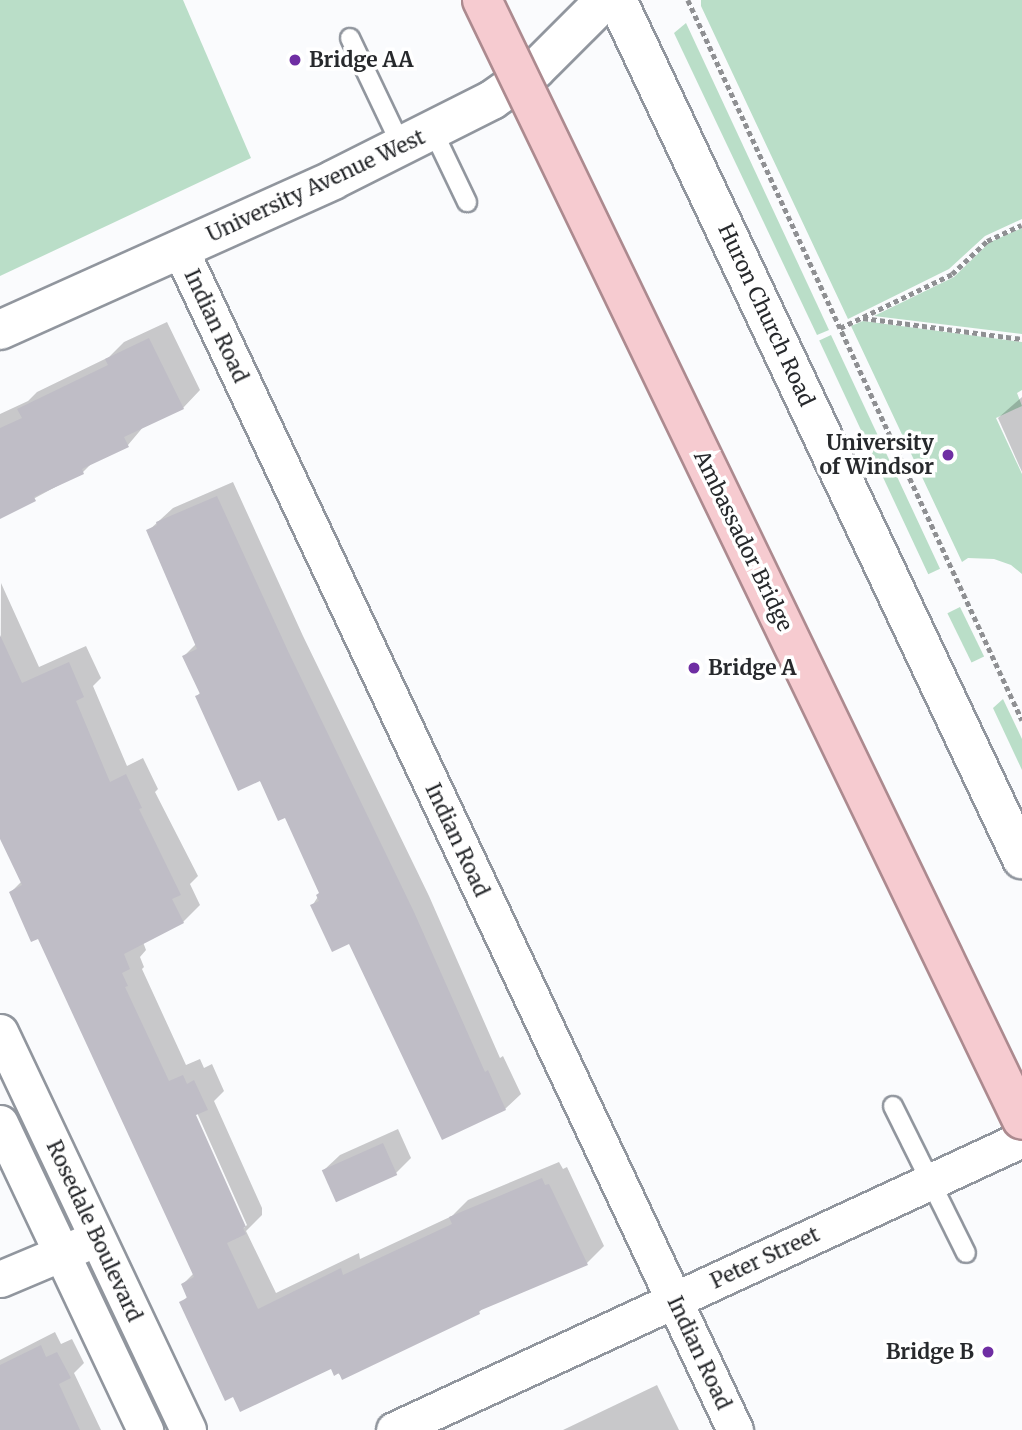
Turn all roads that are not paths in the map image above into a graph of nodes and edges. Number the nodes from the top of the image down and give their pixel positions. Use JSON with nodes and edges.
{"nodes":[{"id":1,"x":482,"y":0,"type":"edge"},
{"id":2,"x":605,"y":0,"type":"edge"},
{"id":3,"x":617,"y":0,"type":"edge"},
{"id":4,"x":350,"y":38,"type":"dead end"},
{"id":5,"x":418,"y":139,"type":"junction"},
{"id":6,"x":467,"y":202,"type":"dead end"},
{"id":7,"x":180,"y":249,"type":"junction"},
{"id":8,"x":0,"y":330,"type":"edge"},
{"id":9,"x":1022,"y":859,"type":"edge"},
{"id":10,"x":0,"y":1032,"type":"edge"},
{"id":11,"x":893,"y":1107,"type":"dead end"},
{"id":12,"x":1022,"y":1120,"type":"edge"},
{"id":13,"x":0,"y":1123,"type":"edge"},
{"id":14,"x":1022,"y":1139,"type":"edge"},
{"id":15,"x":931,"y":1181,"type":"junction"},
{"id":16,"x":97,"y":1238,"type":"junction"},
{"id":17,"x":61,"y":1253,"type":"junction"},
{"id":18,"x":966,"y":1253,"type":"dead end"},
{"id":19,"x":0,"y":1279,"type":"edge"},
{"id":20,"x":674,"y":1300,"type":"junction"},
{"id":21,"x":145,"y":1430,"type":"edge"},
{"id":22,"x":188,"y":1430,"type":"edge"},
{"id":23,"x":394,"y":1430,"type":"edge"},
{"id":24,"x":735,"y":1430,"type":"edge"}],
"edges":[{"from":1,"to":12,"type":"highway","name":"Ambassador Bridge","bridge":true},
{"from":2,"to":5,"type":"street","name":"University Avenue West"},
{"from":3,"to":9,"type":"street","name":"Huron Church Road"},
{"from":4,"to":5,"type":"lane"},
{"from":5,"to":6,"type":"lane"},
{"from":5,"to":7,"type":"street","name":"University Avenue West"},
{"from":7,"to":8,"type":"street","name":"University Avenue West"},
{"from":7,"to":20,"type":"street","name":"Indian Road"},
{"from":10,"to":16,"type":"street","name":"Rosedale Boulevard"},
{"from":11,"to":15,"type":"lane"},
{"from":13,"to":17,"type":"street","name":"Rosedale Boulevard"},
{"from":14,"to":15,"type":"street","name":"Peter Street"},
{"from":15,"to":18,"type":"lane"},
{"from":15,"to":20,"type":"street","name":"Peter Street"},
{"from":16,"to":17,"type":"street"},
{"from":16,"to":22,"type":"street","name":"Rosedale Boulevard"},
{"from":17,"to":19,"type":"street"},
{"from":17,"to":21,"type":"street","name":"Rosedale Boulevard"},
{"from":20,"to":23,"type":"street","name":"Peter Street"},
{"from":20,"to":24,"type":"street","name":"Indian Road"}]}
